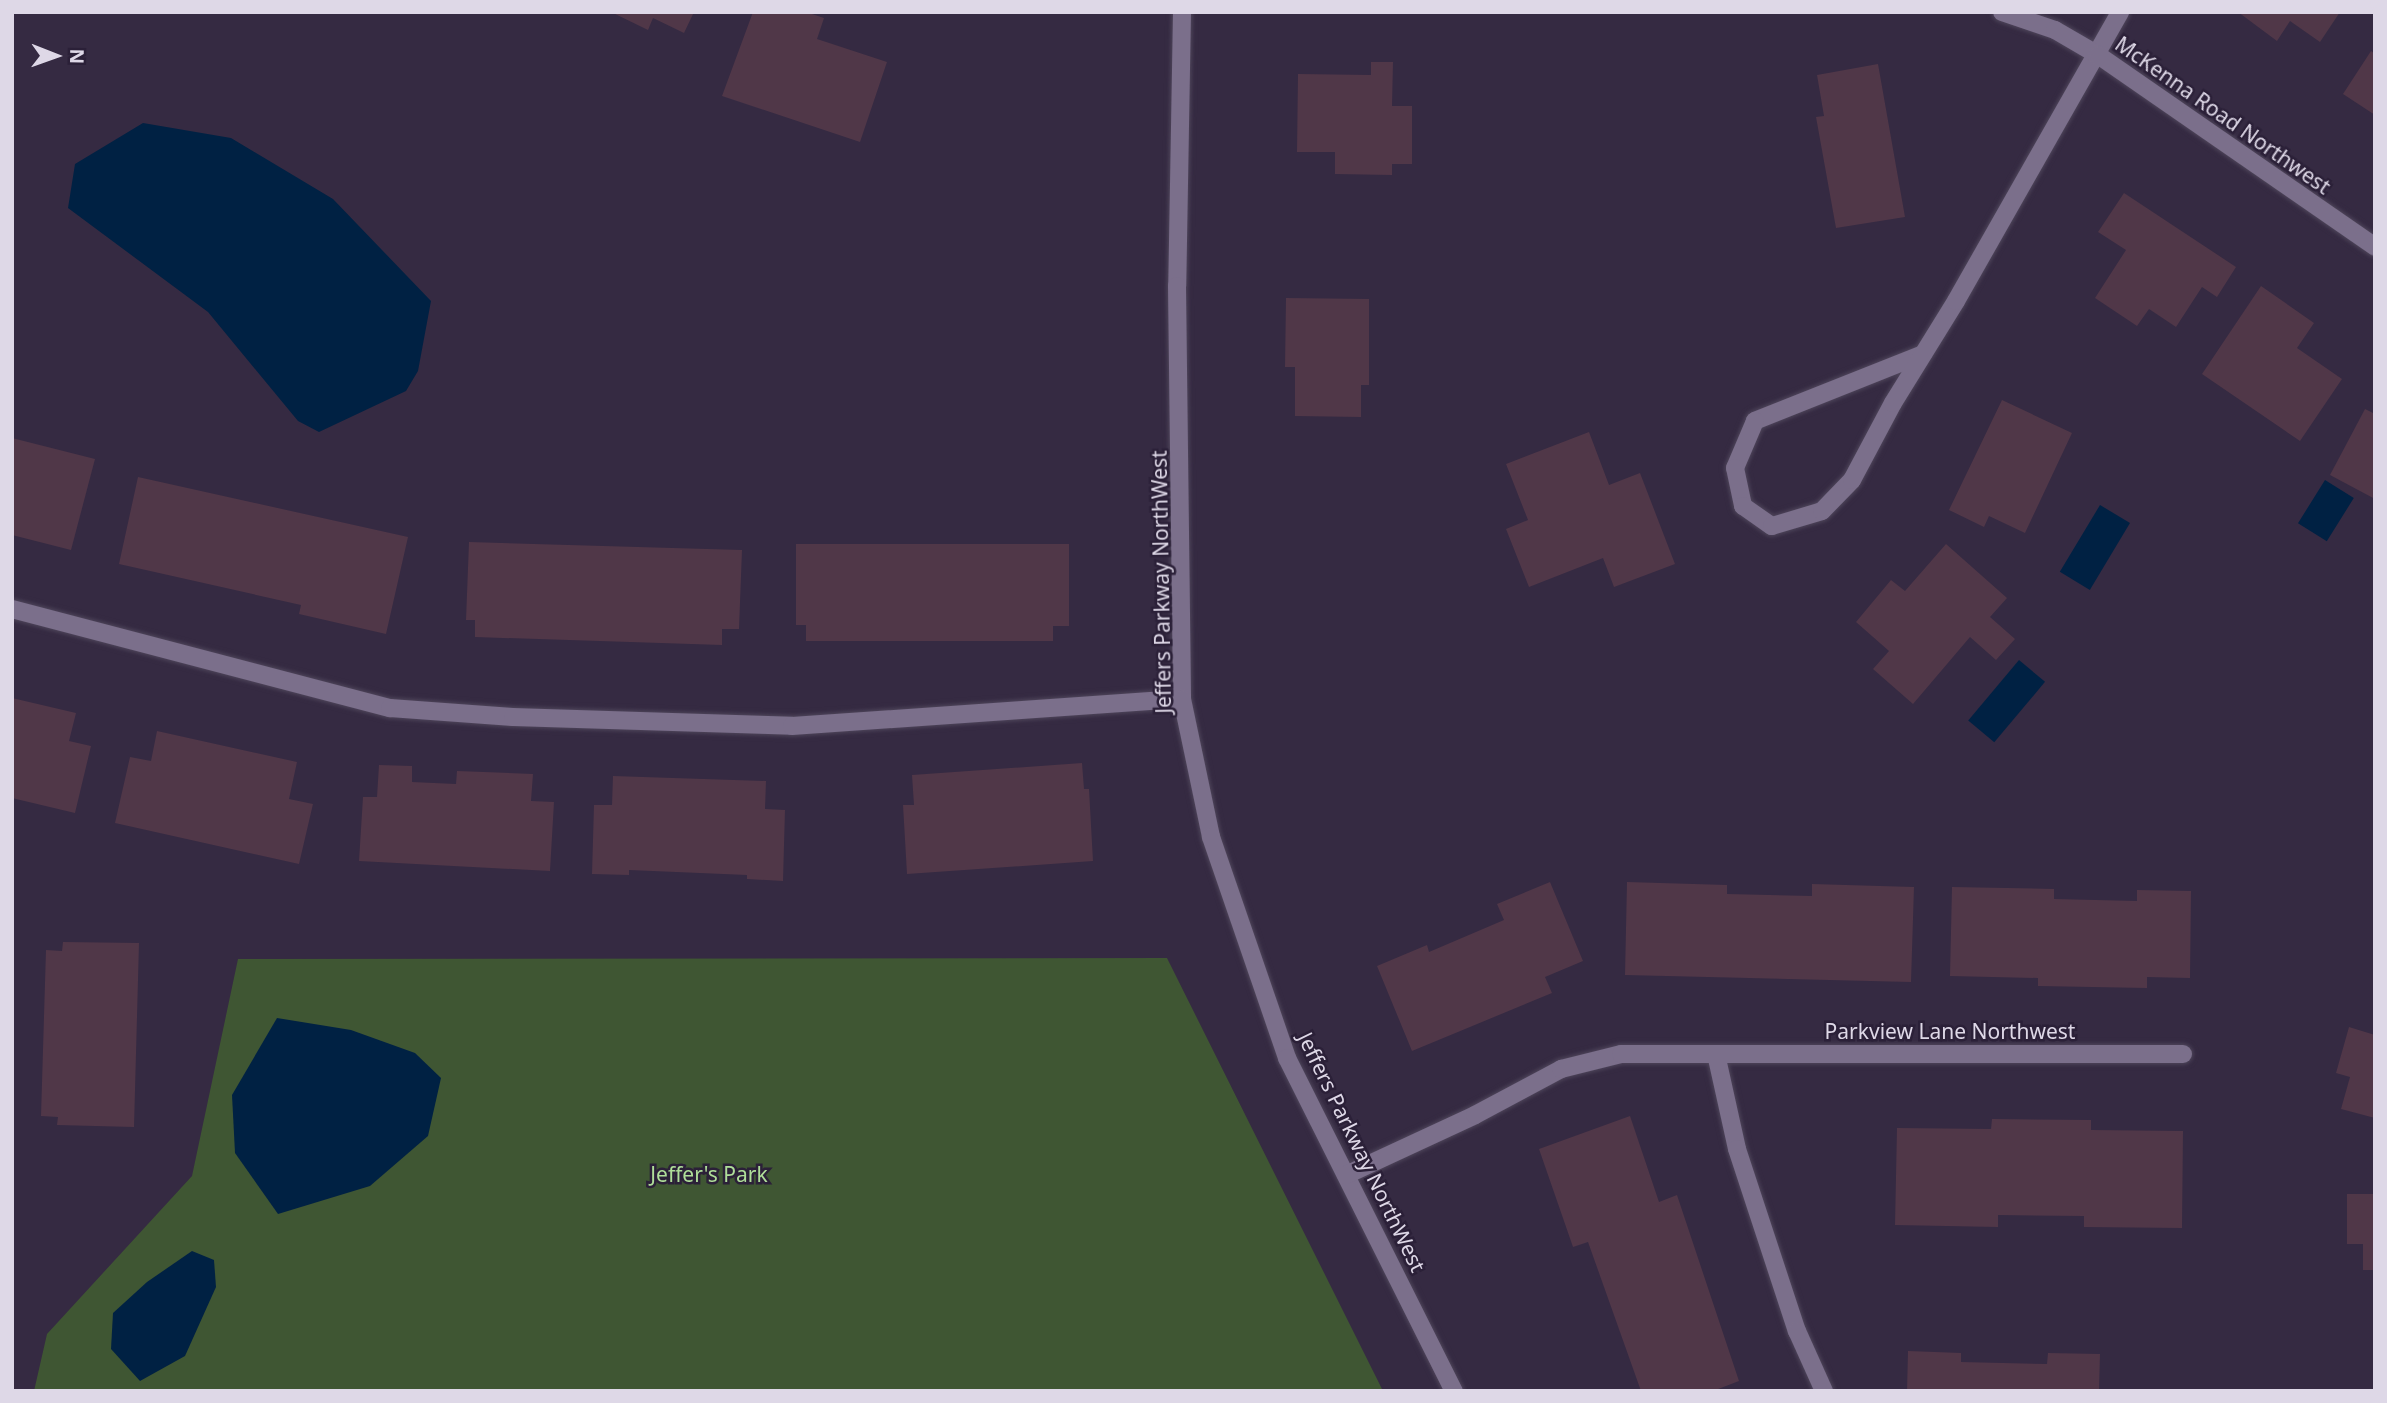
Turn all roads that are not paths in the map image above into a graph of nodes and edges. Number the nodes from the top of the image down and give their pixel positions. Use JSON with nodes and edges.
{"nodes":[{"id":1,"x":1182,"y":12,"type":"edge"},
{"id":2,"x":2002,"y":12,"type":"edge"},
{"id":3,"x":2120,"y":12,"type":"edge"},
{"id":4,"x":2098,"y":55,"type":"junction"},
{"id":5,"x":2375,"y":247,"type":"edge"},
{"id":6,"x":1923,"y":354,"type":"junction"},
{"id":7,"x":12,"y":609,"type":"edge"},
{"id":8,"x":1182,"y":699,"type":"junction"},
{"id":9,"x":1716,"y":1054,"type":"junction"},
{"id":10,"x":2183,"y":1054,"type":"dead end"},
{"id":11,"x":1346,"y":1175,"type":"junction"},
{"id":12,"x":1454,"y":1391,"type":"edge"},
{"id":13,"x":1824,"y":1391,"type":"edge"}],
"edges":[{"from":1,"to":8,"type":"street","name":"Jeffers Parkway NorthWest"},
{"from":2,"to":4,"type":"street","name":"McKenna Road Northwest"},
{"from":3,"to":4,"type":"street"},
{"from":4,"to":5,"type":"street","name":"McKenna Road Northwest"},
{"from":4,"to":6,"type":"street"},
{"from":6,"to":6,"type":"street"},
{"from":7,"to":8,"type":"street"},
{"from":8,"to":11,"type":"street","name":"Jeffers Parkway NorthWest"},
{"from":9,"to":10,"type":"street","name":"Parkview Lane Northwest"},
{"from":9,"to":11,"type":"street","name":"Parkview Lane Northwest"},
{"from":9,"to":13,"type":"street"},
{"from":11,"to":12,"type":"street","name":"Jeffers Parkway NorthWest"}]}
